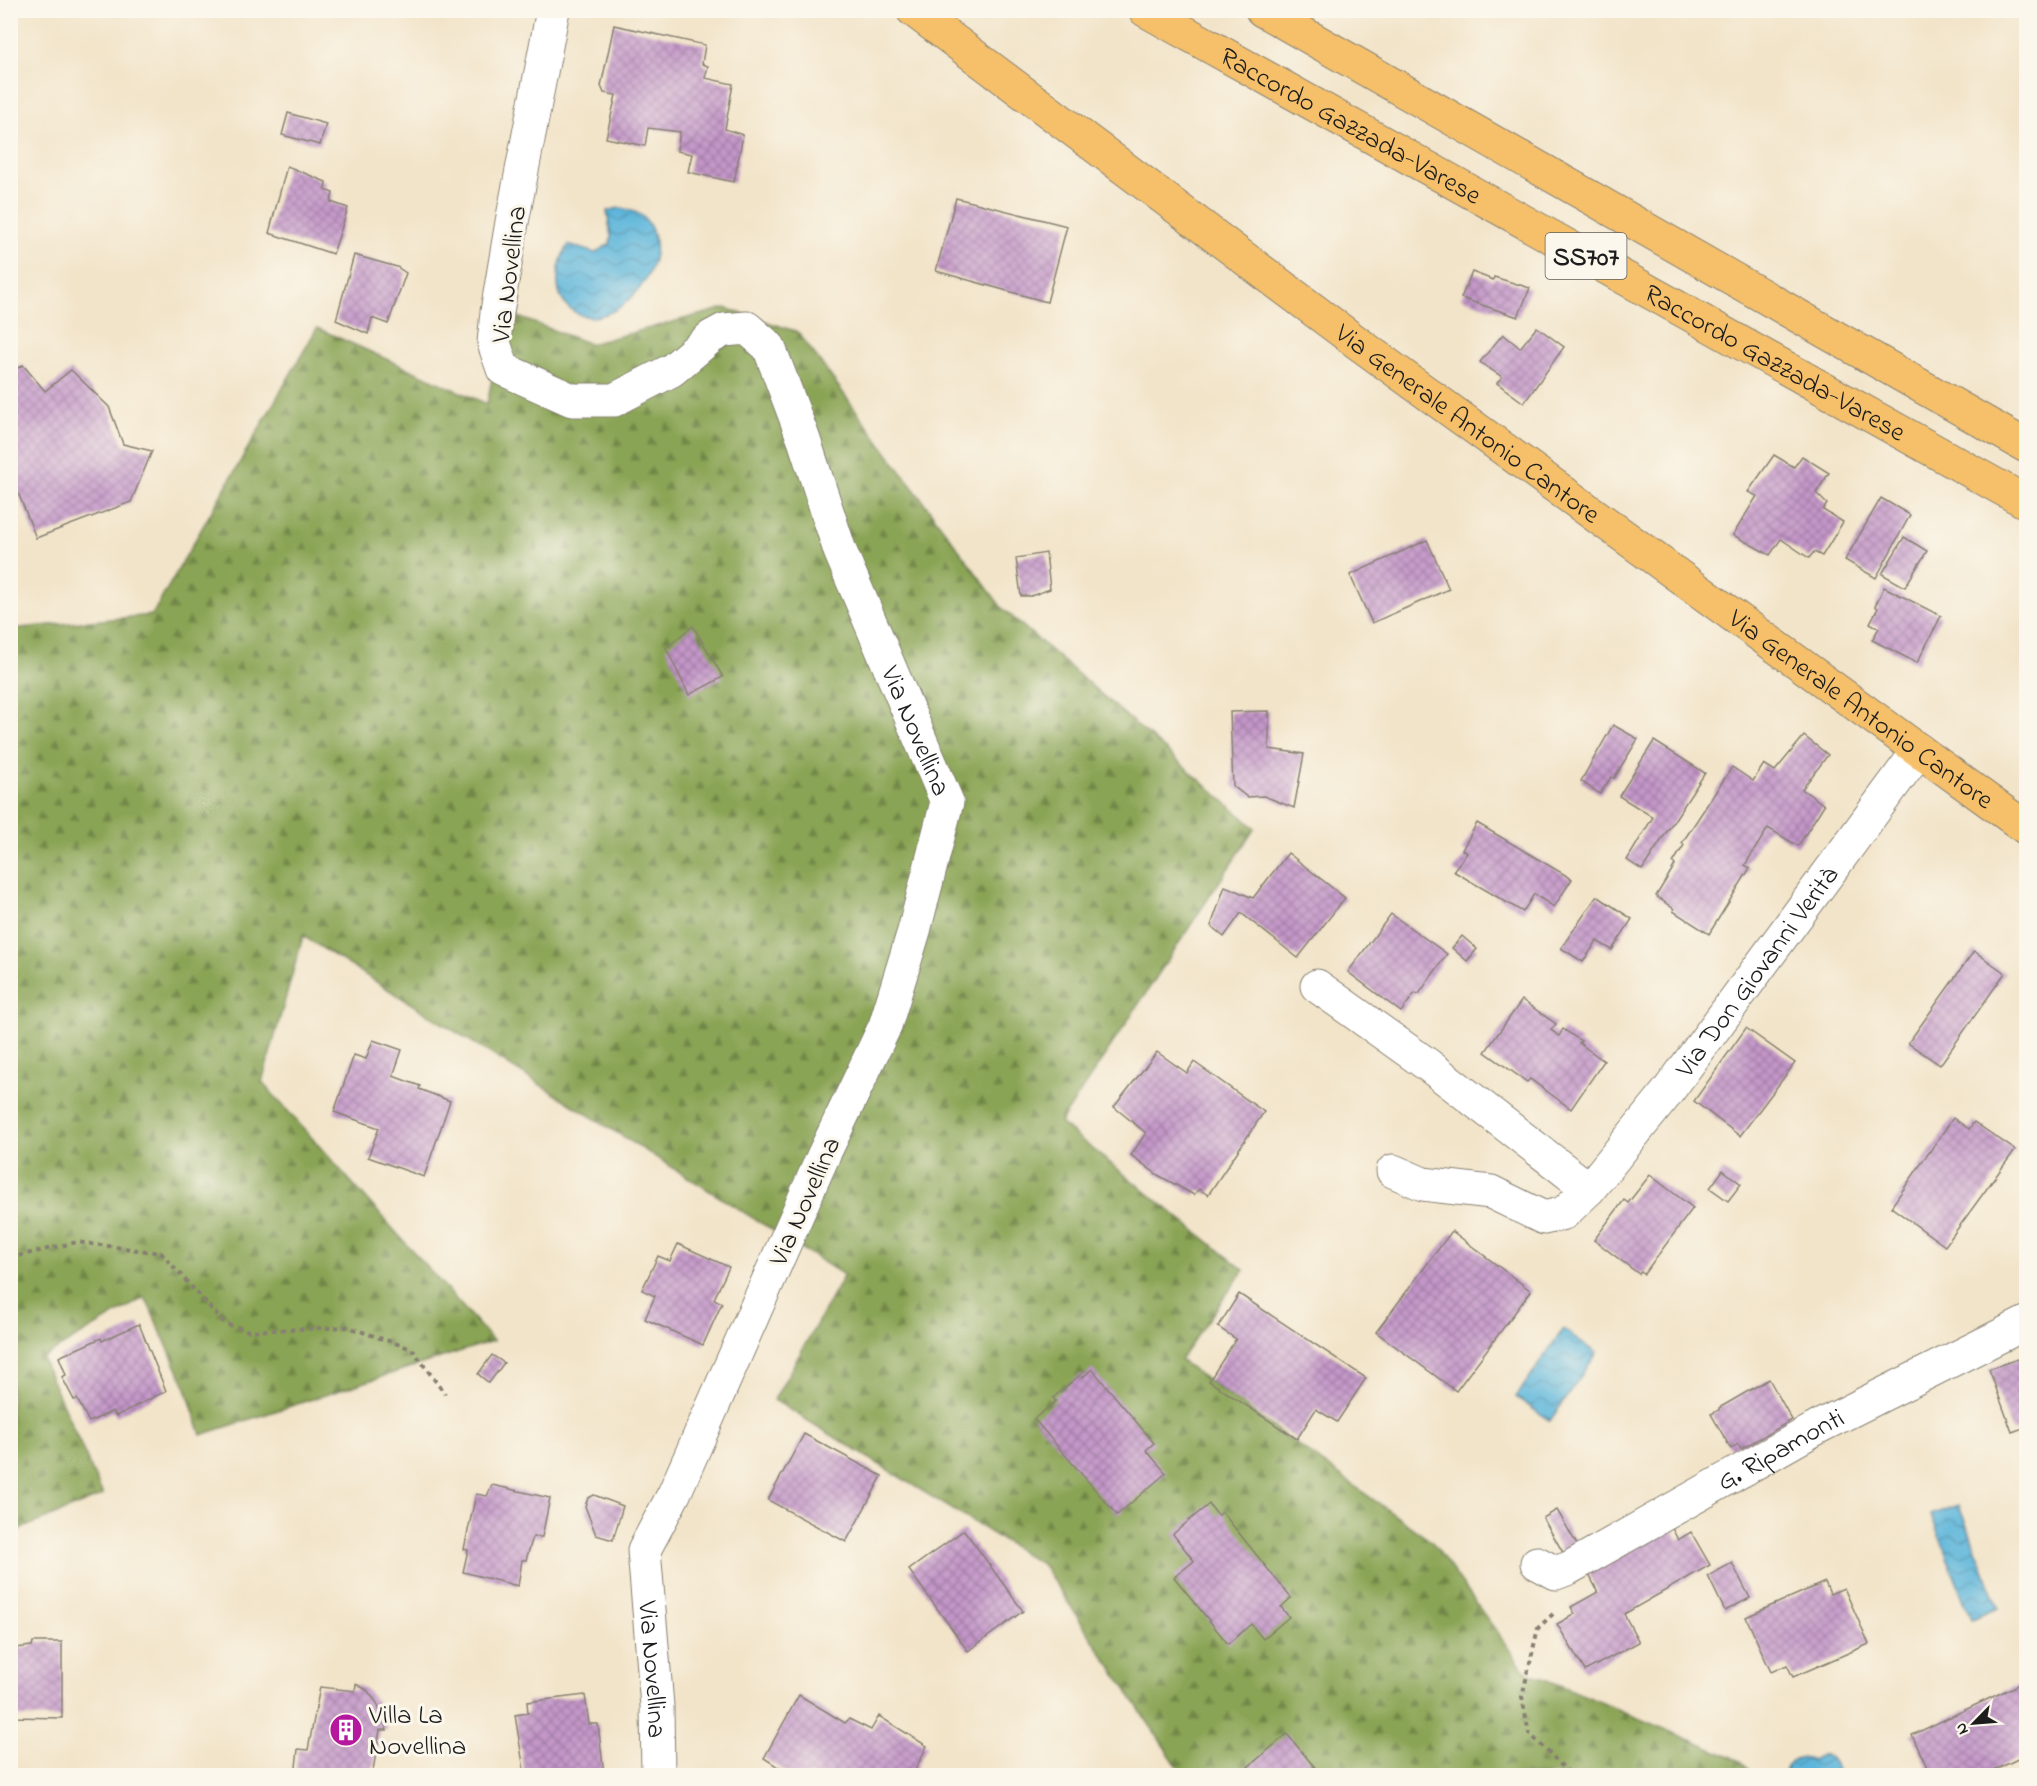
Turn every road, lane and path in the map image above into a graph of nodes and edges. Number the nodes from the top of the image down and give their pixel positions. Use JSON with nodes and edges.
{"nodes":[{"id":1,"x":553,"y":10,"type":"edge"},
{"id":2,"x":914,"y":10,"type":"edge"},
{"id":3,"x":1145,"y":10,"type":"edge"},
{"id":4,"x":1262,"y":10,"type":"edge"},
{"id":5,"x":2026,"y":446,"type":"edge"},
{"id":6,"x":2026,"y":502,"type":"edge"},
{"id":7,"x":1919,"y":750,"type":"junction"},
{"id":8,"x":2026,"y":828,"type":"edge"},
{"id":9,"x":1317,"y":987,"type":"dead end"},
{"id":10,"x":1393,"y":1172,"type":"dead end"},
{"id":11,"x":1589,"y":1189,"type":"junction"},
{"id":12,"x":10,"y":1258,"type":"edge"},
{"id":13,"x":2026,"y":1323,"type":"edge"},
{"id":14,"x":445,"y":1394,"type":"dead end"},
{"id":15,"x":1537,"y":1563,"type":"dead end"},
{"id":16,"x":1553,"y":1614,"type":"dead end"},
{"id":17,"x":658,"y":1776,"type":"edge"},
{"id":18,"x":1572,"y":1776,"type":"edge"}],
"edges":[{"from":1,"to":17,"type":"street","name":"Via Novellina"},
{"from":2,"to":7,"type":"main road","name":"Via Generale Antonio Cantore"},
{"from":3,"to":6,"type":"main road","name":"Raccordo Gazzada-Varese","number":"SS707"},
{"from":4,"to":5,"type":"main road","name":"Raccordo Gazzada-Varese","number":"SS707"},
{"from":7,"to":8,"type":"main road","name":"Via Generale Antonio Cantore"},
{"from":7,"to":11,"type":"street","name":"Via Don Giovanni Verità"},
{"from":9,"to":11,"type":"street"},
{"from":10,"to":11,"type":"street","name":"Via Don Giovanni Verità"},
{"from":12,"to":14,"type":"path"},
{"from":13,"to":15,"type":"street","name":"G. Ripamonti"},
{"from":16,"to":18,"type":"path"}]}
